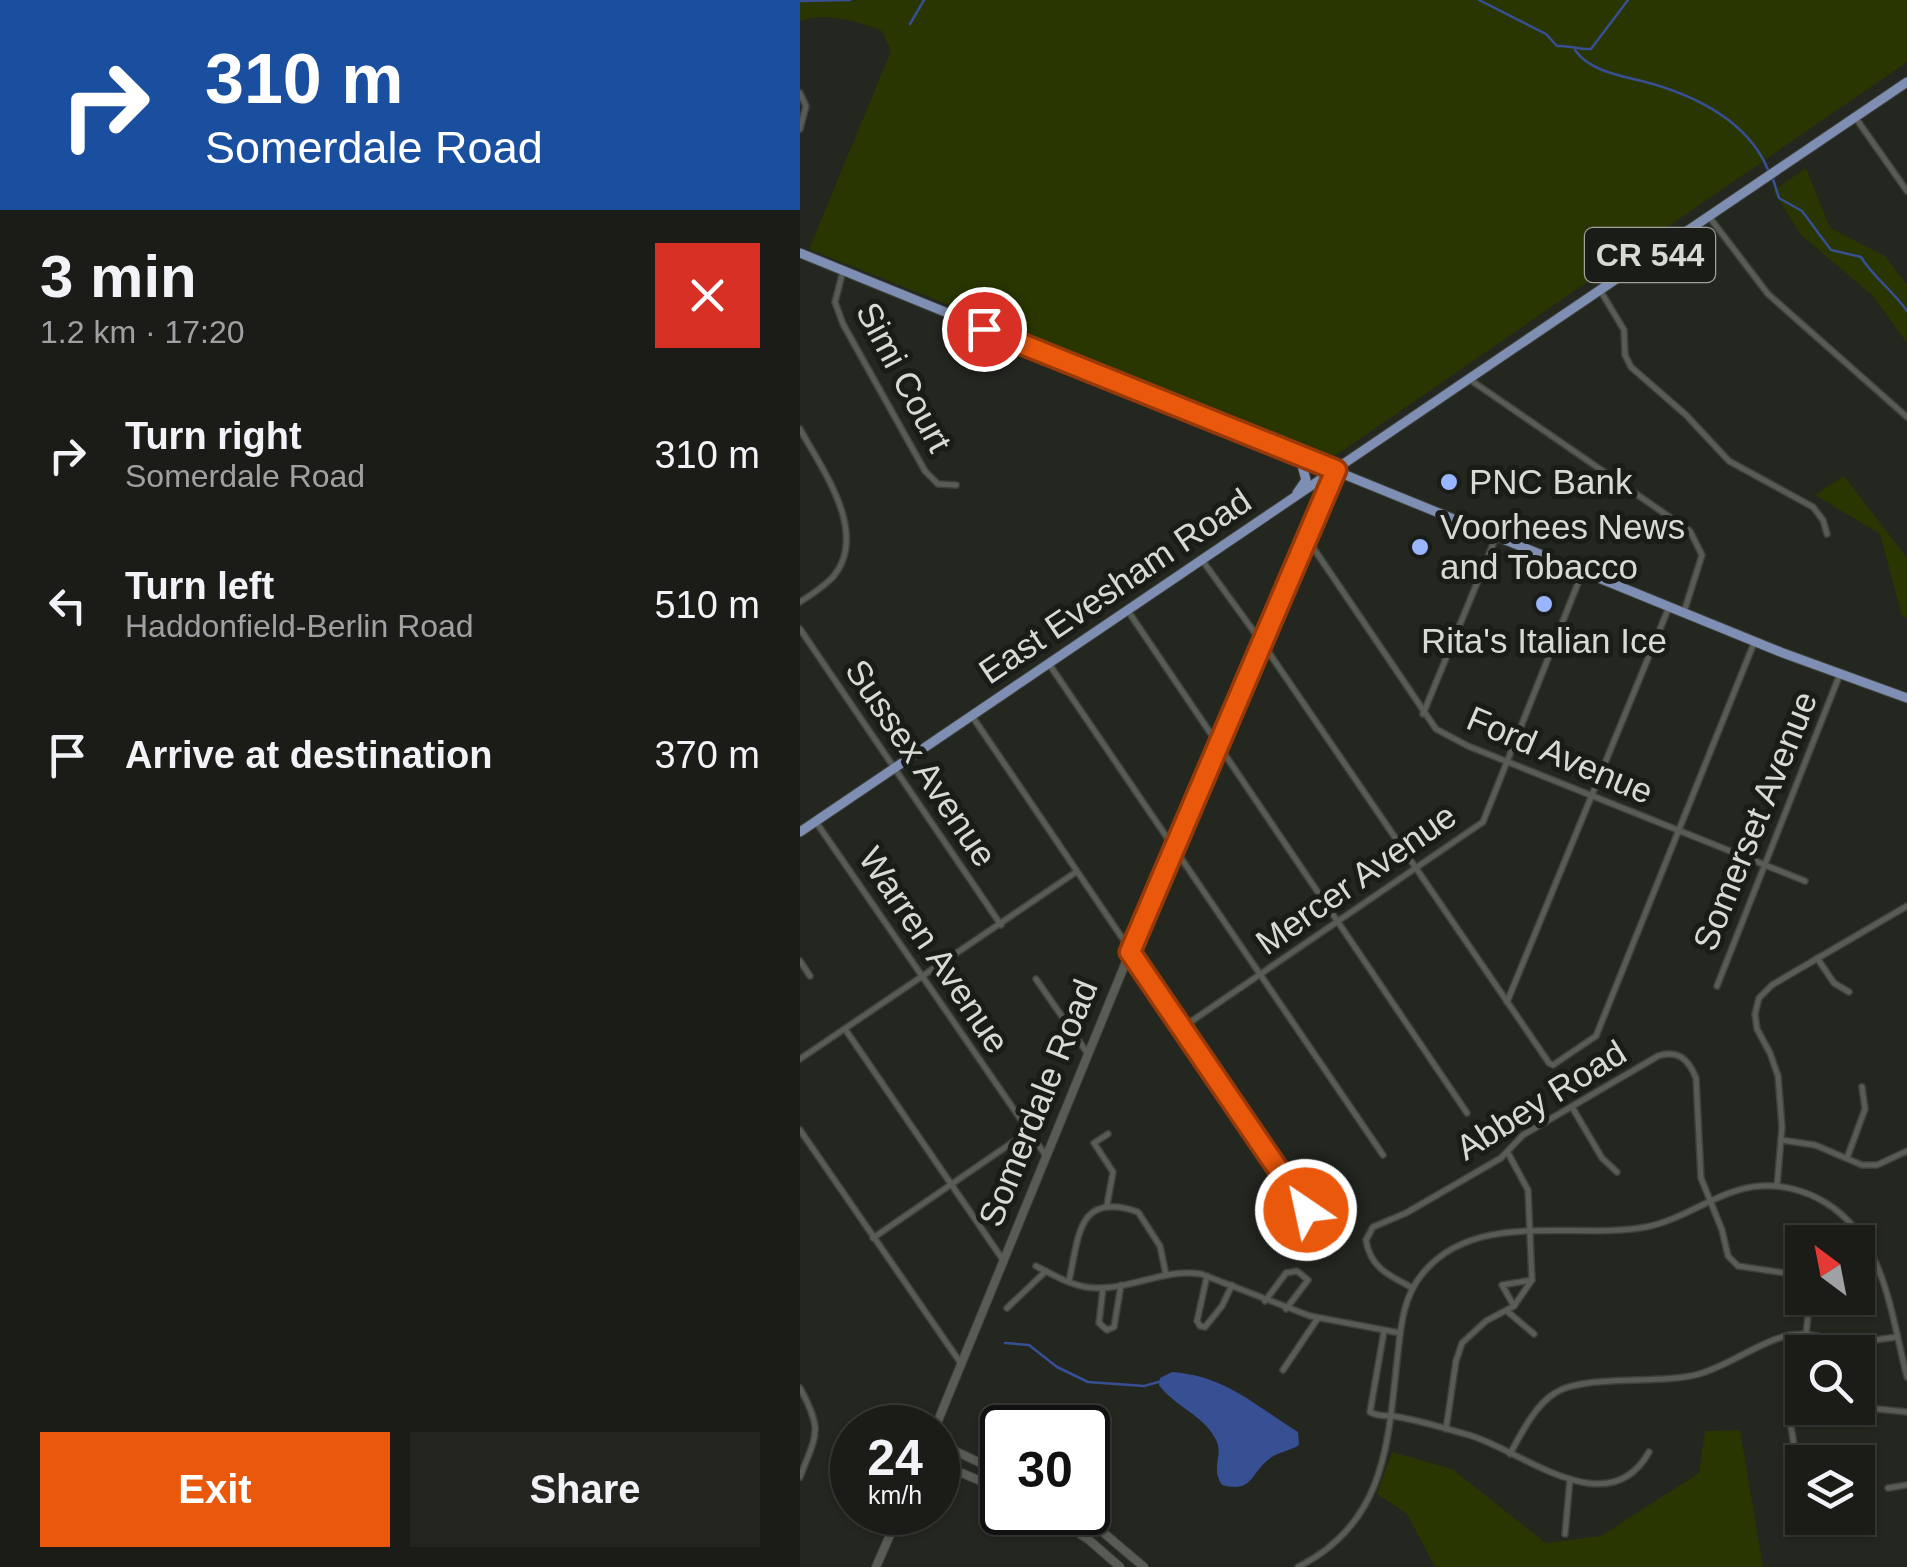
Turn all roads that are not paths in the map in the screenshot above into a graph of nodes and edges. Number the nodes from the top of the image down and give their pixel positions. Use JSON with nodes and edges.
{"nodes":[{"id":1,"x":1907,"y":82,"type":"edge"},
{"id":2,"x":800,"y":93,"type":"edge"},
{"id":3,"x":1855,"y":117,"type":"junction"},
{"id":4,"x":800,"y":128,"type":"edge"},
{"id":5,"x":1907,"y":191,"type":"edge"},
{"id":6,"x":1708,"y":216,"type":"junction"},
{"id":7,"x":800,"y":254,"type":"edge"},
{"id":8,"x":843,"y":271,"type":"junction"},
{"id":9,"x":1600,"y":290,"type":"junction"},
{"id":10,"x":1469,"y":378,"type":"junction"},
{"id":11,"x":1907,"y":417,"type":"edge"},
{"id":12,"x":800,"y":429,"type":"edge"},
{"id":13,"x":1363,"y":451,"type":"junction"},
{"id":14,"x":1292,"y":453,"type":"junction"},
{"id":15,"x":1336,"y":470,"type":"junction"},
{"id":16,"x":956,"y":485,"type":"dead end"},
{"id":17,"x":1372,"y":485,"type":"junction"},
{"id":18,"x":1292,"y":499,"type":"junction"},
{"id":19,"x":1827,"y":534,"type":"dead end"},
{"id":20,"x":1496,"y":536,"type":"junction"},
{"id":21,"x":1308,"y":540,"type":"junction"},
{"id":22,"x":1202,"y":560,"type":"junction"},
{"id":23,"x":1582,"y":571,"type":"junction"},
{"id":24,"x":800,"y":602,"type":"edge"},
{"id":25,"x":1670,"y":607,"type":"junction"},
{"id":26,"x":1128,"y":611,"type":"junction"},
{"id":27,"x":1684,"y":612,"type":"junction"},
{"id":28,"x":800,"y":629,"type":"edge"},
{"id":29,"x":1754,"y":642,"type":"junction"},
{"id":30,"x":1263,"y":644,"type":"junction"},
{"id":31,"x":1049,"y":664,"type":"junction"},
{"id":32,"x":1840,"y":674,"type":"junction"},
{"id":33,"x":1907,"y":698,"type":"edge"},
{"id":34,"x":1423,"y":714,"type":"junction"},
{"id":35,"x":972,"y":716,"type":"junction"},
{"id":36,"x":1219,"y":746,"type":"junction"},
{"id":37,"x":1506,"y":762,"type":"junction"},
{"id":38,"x":894,"y":768,"type":"junction"},
{"id":39,"x":1592,"y":796,"type":"junction"},
{"id":40,"x":816,"y":822,"type":"junction"},
{"id":41,"x":800,"y":832,"type":"edge"},
{"id":42,"x":1679,"y":832,"type":"junction"},
{"id":43,"x":1174,"y":850,"type":"junction"},
{"id":44,"x":1765,"y":867,"type":"junction"},
{"id":45,"x":1414,"y":870,"type":"junction"},
{"id":46,"x":1076,"y":872,"type":"junction"},
{"id":47,"x":1805,"y":882,"type":"dead end"},
{"id":48,"x":1907,"y":906,"type":"edge"},
{"id":49,"x":1337,"y":923,"type":"junction"},
{"id":50,"x":1001,"y":924,"type":"junction"},
{"id":51,"x":1130,"y":952,"type":"junction"},
{"id":52,"x":1816,"y":958,"type":"junction"},
{"id":53,"x":800,"y":961,"type":"edge"},
{"id":54,"x":810,"y":976,"type":"dead end"},
{"id":55,"x":1260,"y":976,"type":"junction"},
{"id":56,"x":922,"y":977,"type":"junction"},
{"id":57,"x":1036,"y":979,"type":"dead end"},
{"id":58,"x":1717,"y":986,"type":"dead end"},
{"id":59,"x":1849,"y":992,"type":"dead end"},
{"id":60,"x":1507,"y":1002,"type":"junction"},
{"id":61,"x":1182,"y":1027,"type":"junction"},
{"id":62,"x":844,"y":1029,"type":"junction"},
{"id":63,"x":1088,"y":1054,"type":"junction"},
{"id":64,"x":800,"y":1059,"type":"edge"},
{"id":65,"x":1862,"y":1087,"type":"dead end"},
{"id":66,"x":1572,"y":1106,"type":"junction"},
{"id":67,"x":1467,"y":1113,"type":"dead end"},
{"id":68,"x":800,"y":1130,"type":"edge"},
{"id":69,"x":1029,"y":1131,"type":"junction"},
{"id":70,"x":1108,"y":1134,"type":"dead end"},
{"id":71,"x":1781,"y":1140,"type":"junction"},
{"id":72,"x":1907,"y":1151,"type":"edge"},
{"id":73,"x":1508,"y":1153,"type":"junction"},
{"id":74,"x":1383,"y":1155,"type":"dead end"},
{"id":75,"x":1046,"y":1156,"type":"junction"},
{"id":76,"x":1847,"y":1158,"type":"junction"},
{"id":77,"x":1617,"y":1172,"type":"dead end"},
{"id":78,"x":950,"y":1185,"type":"junction"},
{"id":79,"x":1777,"y":1186,"type":"junction"},
{"id":80,"x":1711,"y":1200,"type":"junction"},
{"id":81,"x":1107,"y":1205,"type":"junction"},
{"id":82,"x":1306,"y":1210,"type":"dead end"},
{"id":83,"x":1531,"y":1232,"type":"junction"},
{"id":84,"x":873,"y":1238,"type":"junction"},
{"id":85,"x":1004,"y":1260,"type":"junction"},
{"id":86,"x":1036,"y":1266,"type":"dead end"},
{"id":87,"x":1046,"y":1271,"type":"junction"},
{"id":88,"x":1785,"y":1272,"type":"edge"},
{"id":89,"x":1166,"y":1275,"type":"junction"},
{"id":90,"x":1207,"y":1276,"type":"junction"},
{"id":91,"x":1532,"y":1280,"type":"junction"},
{"id":92,"x":1068,"y":1282,"type":"junction"},
{"id":93,"x":1232,"y":1285,"type":"junction"},
{"id":94,"x":1121,"y":1286,"type":"junction"},
{"id":95,"x":1103,"y":1288,"type":"junction"},
{"id":96,"x":1413,"y":1288,"type":"junction"},
{"id":97,"x":1265,"y":1301,"type":"junction"},
{"id":98,"x":1007,"y":1308,"type":"dead end"},
{"id":99,"x":1286,"y":1308,"type":"junction"},
{"id":100,"x":1511,"y":1309,"type":"junction"},
{"id":101,"x":1807,"y":1315,"type":"edge"},
{"id":102,"x":1318,"y":1318,"type":"junction"},
{"id":103,"x":1384,"y":1331,"type":"junction"},
{"id":104,"x":1400,"y":1333,"type":"junction"},
{"id":105,"x":1534,"y":1334,"type":"dead end"},
{"id":106,"x":1806,"y":1334,"type":"junction"},
{"id":107,"x":1897,"y":1337,"type":"junction"},
{"id":108,"x":962,"y":1365,"type":"junction"},
{"id":109,"x":1283,"y":1370,"type":"dead end"},
{"id":110,"x":1907,"y":1377,"type":"edge"},
{"id":111,"x":800,"y":1388,"type":"edge"},
{"id":112,"x":945,"y":1405,"type":"edge"},
{"id":113,"x":1875,"y":1409,"type":"edge"},
{"id":114,"x":1907,"y":1412,"type":"edge"},
{"id":115,"x":1391,"y":1416,"type":"junction"},
{"id":116,"x":1446,"y":1429,"type":"junction"},
{"id":117,"x":1649,"y":1452,"type":"dead end"},
{"id":118,"x":1510,"y":1454,"type":"junction"},
{"id":119,"x":800,"y":1476,"type":"edge"},
{"id":120,"x":1570,"y":1479,"type":"junction"},
{"id":121,"x":1907,"y":1485,"type":"edge"},
{"id":122,"x":1888,"y":1488,"type":"dead end"},
{"id":123,"x":1564,"y":1534,"type":"dead end"},
{"id":124,"x":890,"y":1535,"type":"edge"},
{"id":125,"x":1082,"y":1535,"type":"edge"},
{"id":126,"x":1106,"y":1535,"type":"edge"},
{"id":127,"x":876,"y":1567,"type":"edge"},
{"id":128,"x":1120,"y":1567,"type":"edge"},
{"id":129,"x":1144,"y":1567,"type":"edge"},
{"id":130,"x":1298,"y":1567,"type":"edge"}],
"edges":[{"from":1,"to":3,"type":"main road","name":"East Evesham Road","number":"CR 544"},
{"from":2,"to":4,"type":"street"},
{"from":3,"to":5,"type":"street"},
{"from":3,"to":6,"type":"main road","name":"East Evesham Road","number":"CR 544"},
{"from":6,"to":9,"type":"main road","name":"East Evesham Road","number":"CR 544"},
{"from":6,"to":11,"type":"street"},
{"from":7,"to":8,"type":"main road"},
{"from":8,"to":14,"type":"main road"},
{"from":8,"to":16,"type":"street","name":"Simi Court"},
{"from":9,"to":10,"type":"main road","name":"East Evesham Road","number":"CR 544"},
{"from":9,"to":19,"type":"street"},
{"from":10,"to":13,"type":"main road","name":"East Evesham Road","number":"CR 544"},
{"from":10,"to":27,"type":"street"},
{"from":12,"to":24,"type":"street"},
{"from":13,"to":15,"type":"main road","name":"East Evesham Road","number":"CR 544"},
{"from":13,"to":17,"type":"main road"},
{"from":14,"to":15,"type":"main road"},
{"from":14,"to":18,"type":"main road"},
{"from":15,"to":17,"type":"main road"},
{"from":15,"to":18,"type":"main road","name":"East Evesham Road","number":"CR 544"},
{"from":15,"to":21,"type":"main road","name":"Somerdale Road"},
{"from":17,"to":20,"type":"main road"},
{"from":18,"to":22,"type":"main road","name":"East Evesham Road","number":"CR 544"},
{"from":20,"to":23,"type":"main road"},
{"from":20,"to":34,"type":"street"},
{"from":21,"to":30,"type":"main road","name":"Somerdale Road"},
{"from":21,"to":34,"type":"street","name":"Ford Avenue"},
{"from":22,"to":26,"type":"main road","name":"East Evesham Road","number":"CR 544"},
{"from":22,"to":30,"type":"street"},
{"from":23,"to":25,"type":"main road"},
{"from":23,"to":37,"type":"street","name":"Mercer Avenue"},
{"from":25,"to":27,"type":"main road"},
{"from":25,"to":39,"type":"street"},
{"from":26,"to":31,"type":"main road","name":"East Evesham Road","number":"CR 544"},
{"from":26,"to":36,"type":"street"},
{"from":27,"to":29,"type":"main road"},
{"from":28,"to":38,"type":"street","name":"Sussex Avenue"},
{"from":29,"to":32,"type":"main road"},
{"from":29,"to":42,"type":"street"},
{"from":30,"to":36,"type":"main road","name":"Somerdale Road"},
{"from":30,"to":45,"type":"street"},
{"from":31,"to":35,"type":"main road","name":"East Evesham Road","number":"CR 544"},
{"from":31,"to":43,"type":"street"},
{"from":32,"to":33,"type":"main road"},
{"from":32,"to":44,"type":"street","name":"Somerset Avenue"},
{"from":34,"to":37,"type":"street","name":"Ford Avenue"},
{"from":35,"to":38,"type":"main road","name":"East Evesham Road","number":"CR 544"},
{"from":35,"to":46,"type":"street"},
{"from":36,"to":43,"type":"main road","name":"Somerdale Road"},
{"from":36,"to":49,"type":"street"},
{"from":37,"to":39,"type":"street","name":"Ford Avenue"},
{"from":37,"to":45,"type":"street","name":"Mercer Avenue"},
{"from":38,"to":40,"type":"main road","name":"East Evesham Road","number":"CR 544"},
{"from":38,"to":50,"type":"street","name":"Sussex Avenue"},
{"from":39,"to":42,"type":"street","name":"Ford Avenue"},
{"from":39,"to":60,"type":"street"},
{"from":40,"to":41,"type":"main road","name":"East Evesham Road","number":"CR 544"},
{"from":40,"to":56,"type":"street","name":"Warren Avenue"},
{"from":42,"to":44,"type":"street","name":"Ford Avenue"},
{"from":42,"to":60,"type":"street"},
{"from":43,"to":51,"type":"main road","name":"Somerdale Road"},
{"from":43,"to":55,"type":"street"},
{"from":44,"to":47,"type":"street","name":"Ford Avenue"},
{"from":44,"to":58,"type":"street","name":"Somerset Avenue"},
{"from":45,"to":49,"type":"street","name":"Mercer Avenue"},
{"from":45,"to":60,"type":"street"},
{"from":46,"to":50,"type":"street"},
{"from":46,"to":51,"type":"street"},
{"from":48,"to":52,"type":"street"},
{"from":49,"to":55,"type":"street","name":"Mercer Avenue"},
{"from":49,"to":67,"type":"street"},
{"from":50,"to":56,"type":"street"},
{"from":51,"to":61,"type":"street"},
{"from":51,"to":63,"type":"main road","name":"Somerdale Road"},
{"from":52,"to":59,"type":"street"},
{"from":52,"to":71,"type":"street"},
{"from":53,"to":54,"type":"street"},
{"from":55,"to":61,"type":"street","name":"Mercer Avenue"},
{"from":55,"to":74,"type":"street"},
{"from":56,"to":62,"type":"street"},
{"from":56,"to":69,"type":"street","name":"Warren Avenue"},
{"from":57,"to":63,"type":"street"},
{"from":61,"to":82,"type":"street"},
{"from":62,"to":64,"type":"street"},
{"from":62,"to":78,"type":"street"},
{"from":63,"to":75,"type":"main road","name":"Somerdale Road"},
{"from":65,"to":76,"type":"street"},
{"from":66,"to":73,"type":"street","name":"Abbey Road"},
{"from":66,"to":77,"type":"street"},
{"from":66,"to":80,"type":"street","name":"Abbey Road"},
{"from":68,"to":84,"type":"street"},
{"from":69,"to":75,"type":"street","name":"Warren Avenue"},
{"from":69,"to":78,"type":"street"},
{"from":70,"to":81,"type":"street"},
{"from":71,"to":76,"type":"street"},
{"from":71,"to":79,"type":"street"},
{"from":72,"to":76,"type":"street"},
{"from":73,"to":83,"type":"street"},
{"from":73,"to":96,"type":"street","name":"Abbey Road"},
{"from":75,"to":85,"type":"main road","name":"Somerdale Road"},
{"from":78,"to":84,"type":"street"},
{"from":78,"to":85,"type":"street"},
{"from":79,"to":80,"type":"street"},
{"from":79,"to":107,"type":"street"},
{"from":80,"to":83,"type":"street"},
{"from":80,"to":88,"type":"street"},
{"from":81,"to":89,"type":"street"},
{"from":81,"to":92,"type":"street"},
{"from":83,"to":91,"type":"street"},
{"from":83,"to":96,"type":"street"},
{"from":84,"to":108,"type":"street"},
{"from":85,"to":108,"type":"main road","name":"Somerdale Road"},
{"from":86,"to":87,"type":"street"},
{"from":87,"to":92,"type":"street"},
{"from":87,"to":98,"type":"street"},
{"from":89,"to":90,"type":"street"},
{"from":89,"to":94,"type":"street"},
{"from":90,"to":93,"type":"street"},
{"from":90,"to":93,"type":"street"},
{"from":91,"to":100,"type":"street"},
{"from":91,"to":100,"type":"street"},
{"from":92,"to":95,"type":"street"},
{"from":93,"to":97,"type":"street"},
{"from":94,"to":95,"type":"street"},
{"from":94,"to":95,"type":"street"},
{"from":96,"to":104,"type":"street"},
{"from":97,"to":99,"type":"street"},
{"from":97,"to":99,"type":"street"},
{"from":99,"to":102,"type":"street"},
{"from":100,"to":105,"type":"street"},
{"from":100,"to":116,"type":"street"},
{"from":101,"to":106,"type":"street"},
{"from":102,"to":103,"type":"street"},
{"from":102,"to":109,"type":"street"},
{"from":103,"to":104,"type":"street"},
{"from":103,"to":115,"type":"street"},
{"from":104,"to":115,"type":"street"},
{"from":106,"to":107,"type":"street"},
{"from":106,"to":118,"type":"street"},
{"from":107,"to":110,"type":"street"},
{"from":108,"to":112,"type":"main road","name":"Somerdale Road"},
{"from":111,"to":119,"type":"street"},
{"from":113,"to":114,"type":"street"},
{"from":115,"to":116,"type":"street"},
{"from":115,"to":130,"type":"street"},
{"from":116,"to":118,"type":"street"},
{"from":117,"to":120,"type":"street"},
{"from":118,"to":120,"type":"street"},
{"from":120,"to":123,"type":"street"},
{"from":121,"to":122,"type":"street"},
{"from":124,"to":127,"type":"main road"},
{"from":125,"to":128,"type":"main road"},
{"from":126,"to":129,"type":"main road"}]}
